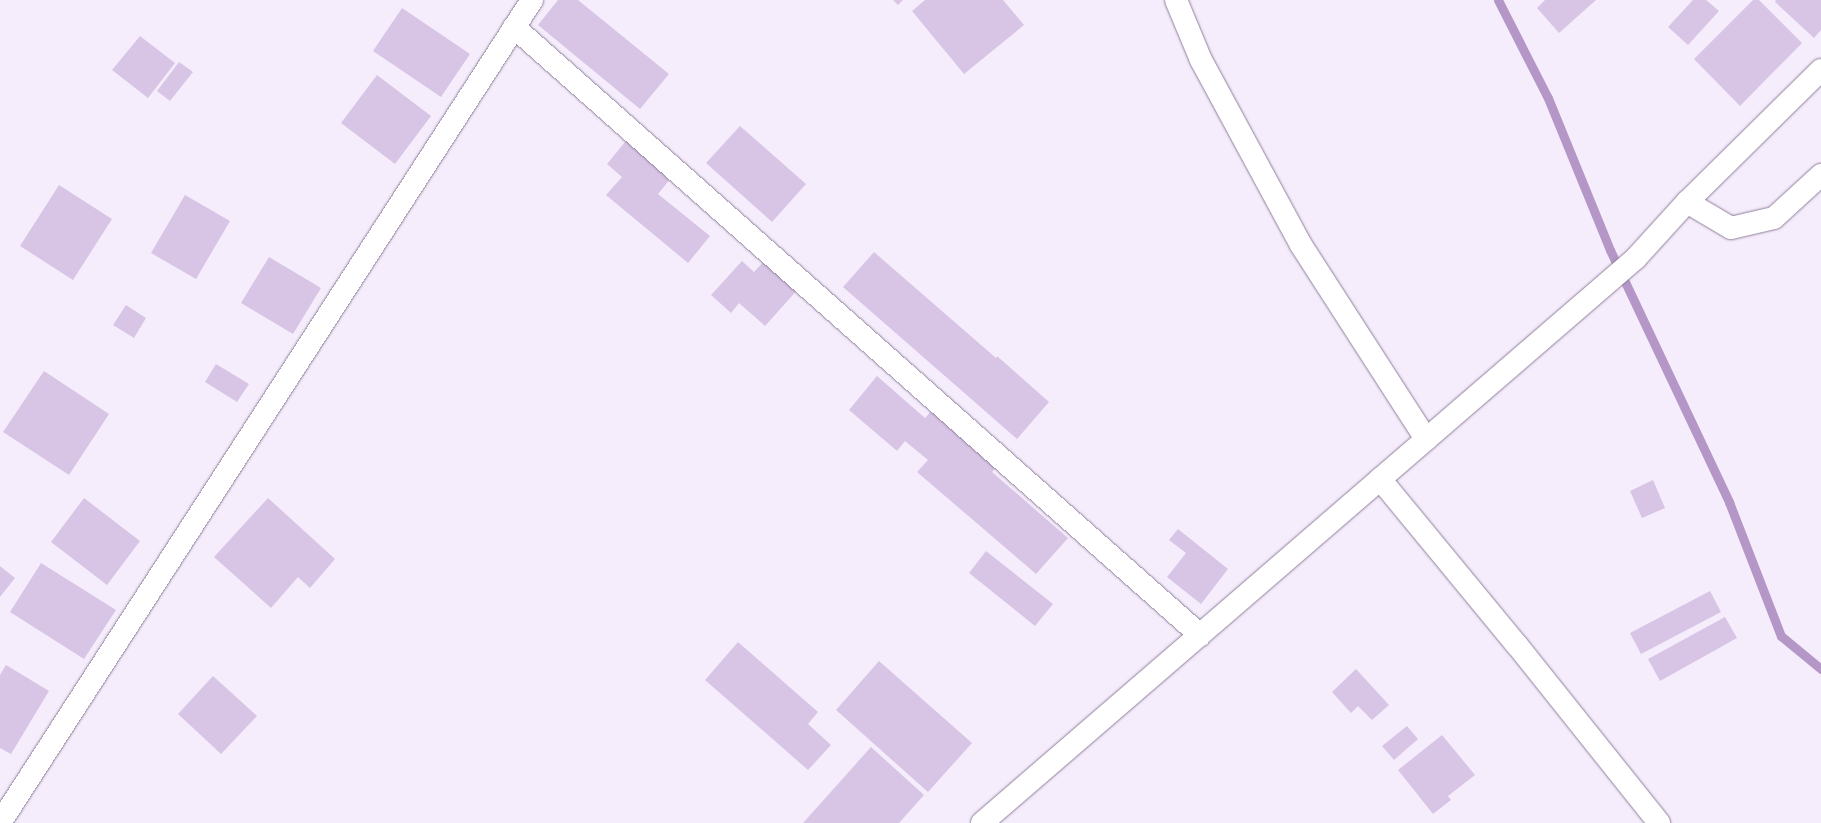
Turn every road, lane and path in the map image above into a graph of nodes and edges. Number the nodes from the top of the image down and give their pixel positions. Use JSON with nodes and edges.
{"nodes":[{"id":1,"x":532,"y":0,"type":"edge"},
{"id":2,"x":1176,"y":0,"type":"edge"},
{"id":3,"x":514,"y":27,"type":"junction"},
{"id":4,"x":1821,"y":70,"type":"edge"},
{"id":5,"x":1821,"y":175,"type":"edge"},
{"id":6,"x":1687,"y":202,"type":"junction"},
{"id":7,"x":1426,"y":439,"type":"junction"},
{"id":8,"x":1380,"y":479,"type":"junction"},
{"id":9,"x":1200,"y":634,"type":"junction"},
{"id":10,"x":0,"y":823,"type":"edge"},
{"id":11,"x":982,"y":823,"type":"edge"},
{"id":12,"x":1659,"y":823,"type":"edge"}],
"edges":[{"from":1,"to":3,"type":"street"},
{"from":2,"to":7,"type":"street"},
{"from":3,"to":9,"type":"street"},
{"from":3,"to":10,"type":"street"},
{"from":4,"to":6,"type":"street"},
{"from":5,"to":6,"type":"street"},
{"from":6,"to":7,"type":"street"},
{"from":7,"to":8,"type":"street"},
{"from":8,"to":9,"type":"street"},
{"from":8,"to":12,"type":"street"},
{"from":9,"to":11,"type":"street"}]}
